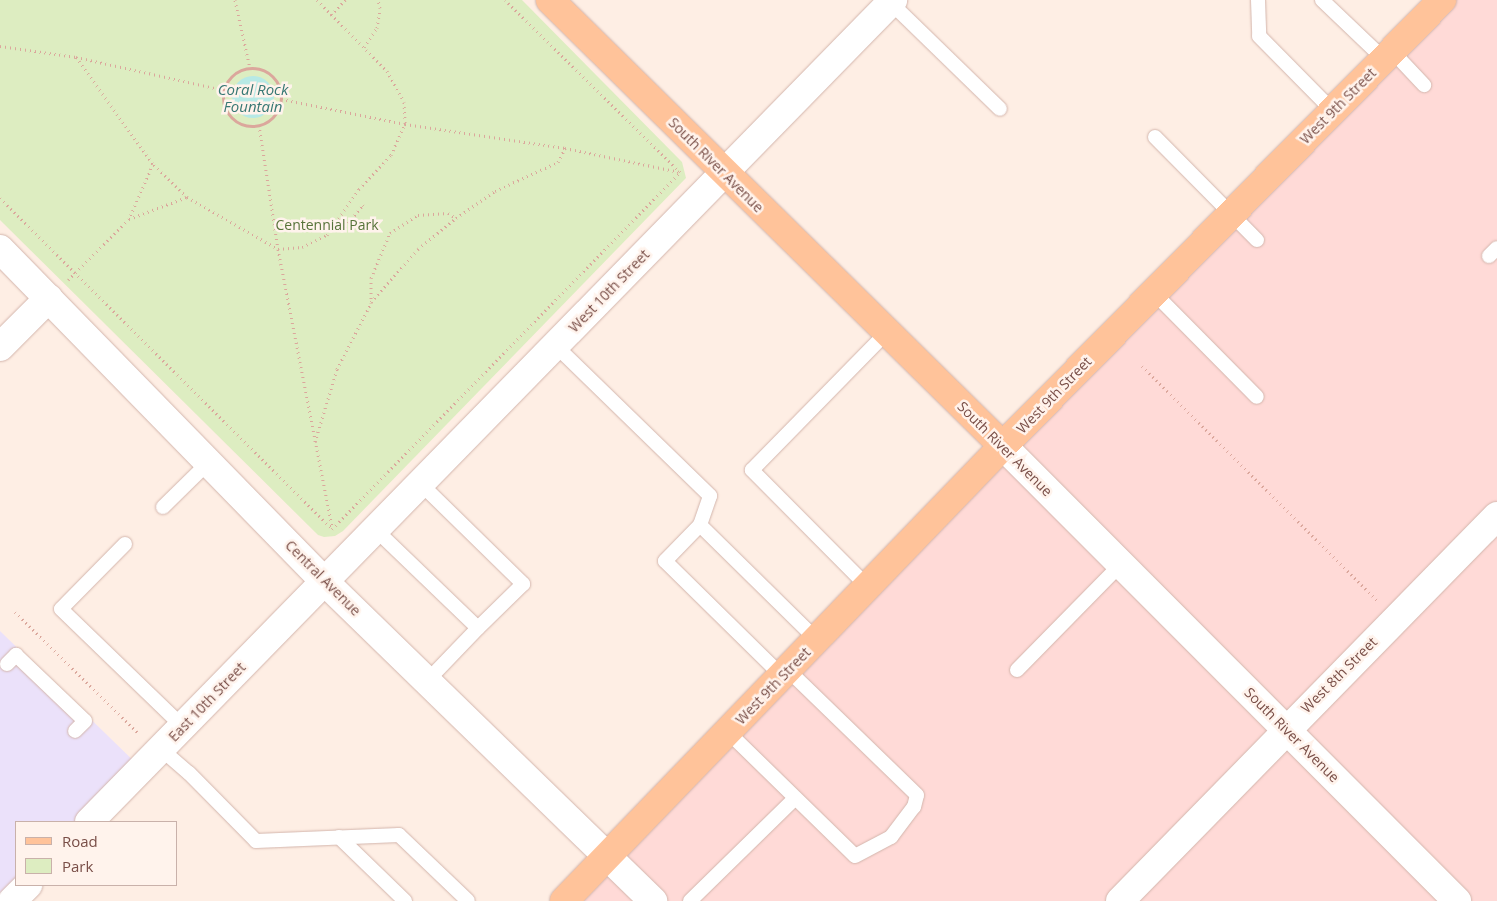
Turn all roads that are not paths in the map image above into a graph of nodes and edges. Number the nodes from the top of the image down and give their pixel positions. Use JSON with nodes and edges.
{"nodes":[{"id":1,"x":550,"y":0,"type":"edge"},
{"id":2,"x":1258,"y":0,"type":"edge"},
{"id":3,"x":1322,"y":0,"type":"edge"},
{"id":4,"x":1442,"y":0,"type":"edge"},
{"id":5,"x":891,"y":1,"type":"edge"},
{"id":6,"x":1388,"y":55,"type":"junction"},
{"id":7,"x":1424,"y":85,"type":"dead end"},
{"id":8,"x":1000,"y":109,"type":"dead end"},
{"id":9,"x":1333,"y":111,"type":"junction"},
{"id":10,"x":1155,"y":136,"type":"dead end"},
{"id":11,"x":724,"y":173,"type":"junction"},
{"id":12,"x":1231,"y":215,"type":"junction"},
{"id":13,"x":1257,"y":240,"type":"dead end"},
{"id":14,"x":0,"y":249,"type":"edge"},
{"id":15,"x":1154,"y":293,"type":"junction"},
{"id":16,"x":49,"y":298,"type":"junction"},
{"id":17,"x":887,"y":332,"type":"junction"},
{"id":18,"x":556,"y":346,"type":"junction"},
{"id":19,"x":0,"y":347,"type":"edge"},
{"id":20,"x":1257,"y":397,"type":"dead end"},
{"id":21,"x":1004,"y":446,"type":"junction"},
{"id":22,"x":208,"y":462,"type":"junction"},
{"id":23,"x":420,"y":484,"type":"junction"},
{"id":24,"x":163,"y":507,"type":"dead end"},
{"id":25,"x":1497,"y":516,"type":"edge"},
{"id":26,"x":700,"y":526,"type":"junction"},
{"id":27,"x":376,"y":530,"type":"junction"},
{"id":28,"x":125,"y":544,"type":"dead end"},
{"id":29,"x":1121,"y":564,"type":"junction"},
{"id":30,"x":325,"y":582,"type":"junction"},
{"id":31,"x":868,"y":587,"type":"junction"},
{"id":32,"x":478,"y":628,"type":"junction"},
{"id":33,"x":818,"y":640,"type":"junction"},
{"id":34,"x":6,"y":664,"type":"dead end"},
{"id":35,"x":1017,"y":670,"type":"dead end"},
{"id":36,"x":785,"y":673,"type":"junction"},
{"id":37,"x":427,"y":681,"type":"junction"},
{"id":38,"x":183,"y":727,"type":"junction"},
{"id":39,"x":1286,"y":729,"type":"junction"},
{"id":40,"x":75,"y":731,"type":"dead end"},
{"id":41,"x":728,"y":732,"type":"junction"},
{"id":42,"x":161,"y":749,"type":"junction"},
{"id":43,"x":795,"y":798,"type":"junction"},
{"id":44,"x":90,"y":821,"type":"edge"},
{"id":45,"x":339,"y":837,"type":"junction"},
{"id":46,"x":607,"y":857,"type":"junction"},
{"id":47,"x":27,"y":886,"type":"edge"},
{"id":48,"x":12,"y":901,"type":"edge"},
{"id":49,"x":405,"y":901,"type":"edge"},
{"id":50,"x":468,"y":901,"type":"edge"},
{"id":51,"x":564,"y":901,"type":"edge"},
{"id":52,"x":653,"y":901,"type":"edge"},
{"id":53,"x":690,"y":901,"type":"edge"},
{"id":54,"x":1120,"y":901,"type":"edge"},
{"id":55,"x":1457,"y":901,"type":"edge"}],
"edges":[{"from":1,"to":11,"type":"main road","name":"South River Avenue"},
{"from":2,"to":9,"type":"lane"},
{"from":3,"to":6,"type":"lane"},
{"from":4,"to":6,"type":"main road","name":"West 9th Street"},
{"from":5,"to":8,"type":"lane"},
{"from":5,"to":11,"type":"street","name":"West 10th Street"},
{"from":6,"to":7,"type":"lane"},
{"from":6,"to":9,"type":"main road","name":"West 9th Street"},
{"from":9,"to":12,"type":"main road","name":"West 9th Street"},
{"from":10,"to":12,"type":"lane"},
{"from":11,"to":17,"type":"main road","name":"South River Avenue"},
{"from":11,"to":18,"type":"street","name":"West 10th Street"},
{"from":12,"to":13,"type":"lane"},
{"from":12,"to":15,"type":"main road","name":"West 9th Street"},
{"from":14,"to":16,"type":"street","name":"Central Avenue"},
{"from":15,"to":20,"type":"lane"},
{"from":15,"to":21,"type":"main road","name":"West 9th Street"},
{"from":16,"to":19,"type":"street"},
{"from":16,"to":22,"type":"street","name":"Central Avenue"},
{"from":17,"to":21,"type":"main road","name":"South River Avenue"},
{"from":17,"to":31,"type":"lane"},
{"from":18,"to":23,"type":"street","name":"West 10th Street"},
{"from":18,"to":26,"type":"lane"},
{"from":21,"to":29,"type":"street","name":"South River Avenue"},
{"from":21,"to":31,"type":"main road","name":"West 9th Street"},
{"from":22,"to":24,"type":"lane"},
{"from":22,"to":30,"type":"street","name":"Central Avenue"},
{"from":23,"to":27,"type":"street","name":"West 10th Street"},
{"from":23,"to":32,"type":"lane"},
{"from":25,"to":39,"type":"street","name":"West 8th Street"},
{"from":26,"to":33,"type":"lane"},
{"from":26,"to":36,"type":"lane"},
{"from":27,"to":30,"type":"street","name":"West 10th Street"},
{"from":27,"to":32,"type":"lane"},
{"from":28,"to":38,"type":"lane"},
{"from":29,"to":35,"type":"lane"},
{"from":29,"to":39,"type":"street","name":"South River Avenue"},
{"from":30,"to":37,"type":"street","name":"Central Avenue"},
{"from":30,"to":38,"type":"street","name":"East 10th Street"},
{"from":31,"to":33,"type":"main road","name":"West 9th Street"},
{"from":32,"to":37,"type":"lane"},
{"from":33,"to":36,"type":"main road","name":"West 9th Street"},
{"from":34,"to":40,"type":"lane"},
{"from":36,"to":41,"type":"main road","name":"West 9th Street"},
{"from":36,"to":43,"type":"lane"},
{"from":37,"to":46,"type":"street","name":"Central Avenue"},
{"from":38,"to":42,"type":"street","name":"East 10th Street"},
{"from":39,"to":54,"type":"street","name":"West 8th Street"},
{"from":39,"to":55,"type":"street","name":"South River Avenue"},
{"from":41,"to":43,"type":"lane"},
{"from":41,"to":46,"type":"main road","name":"West 9th Street"},
{"from":42,"to":44,"type":"street","name":"East 10th Street"},
{"from":42,"to":45,"type":"lane"},
{"from":43,"to":53,"type":"lane"},
{"from":45,"to":49,"type":"lane"},
{"from":45,"to":50,"type":"lane"},
{"from":46,"to":51,"type":"main road","name":"West 9th Street"},
{"from":46,"to":52,"type":"street","name":"Central Avenue"},
{"from":47,"to":48,"type":"street"}]}
